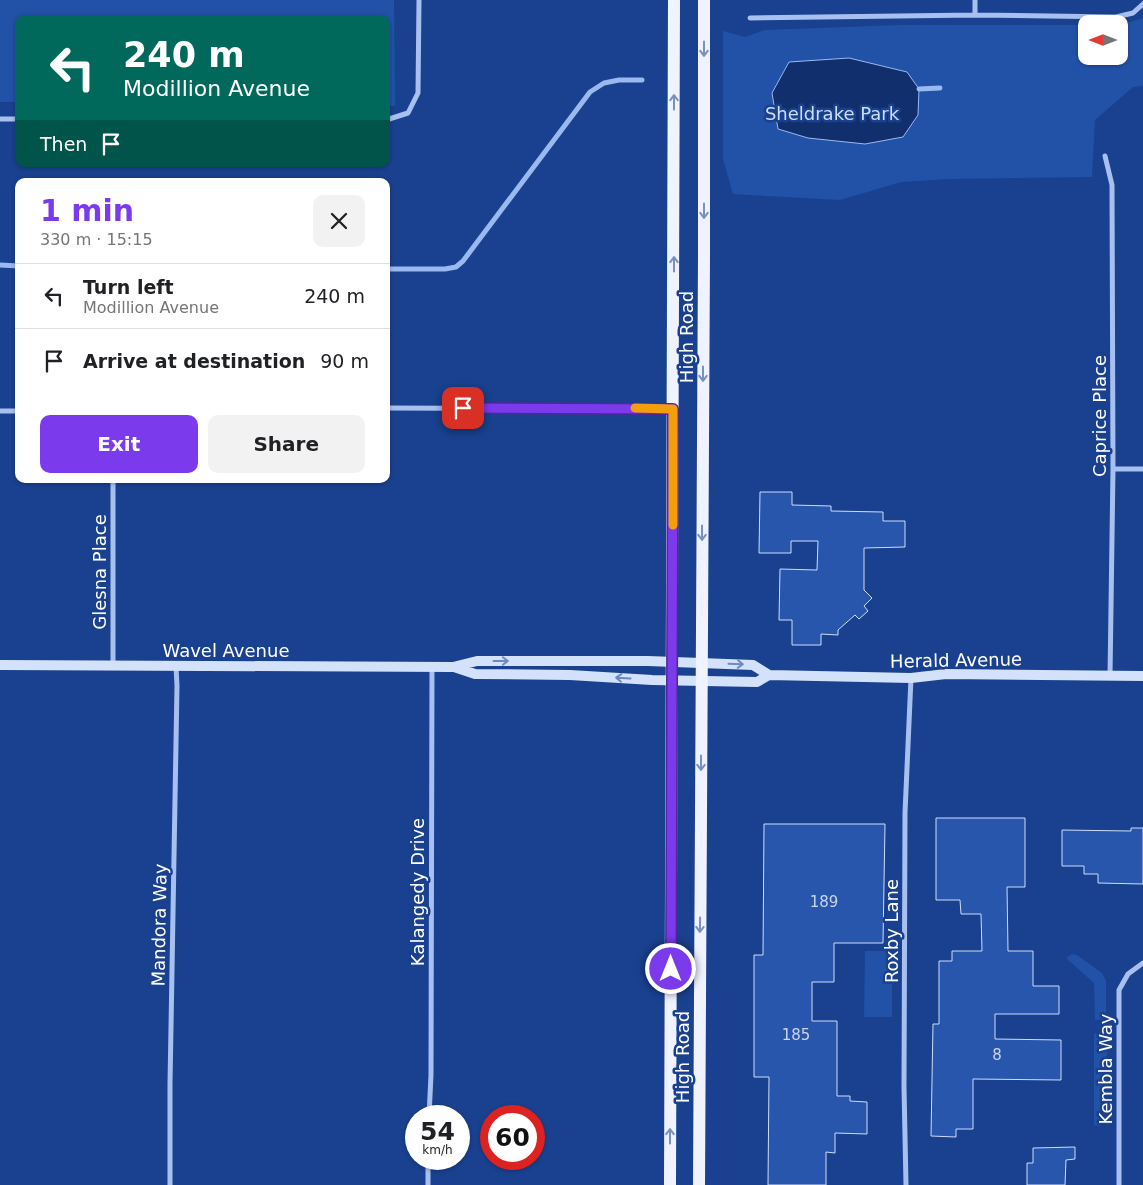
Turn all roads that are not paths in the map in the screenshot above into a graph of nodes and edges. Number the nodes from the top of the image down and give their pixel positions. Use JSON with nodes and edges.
{"nodes":[{"id":1,"x":419,"y":0,"type":"edge"},
{"id":2,"x":674,"y":0,"type":"edge"},
{"id":3,"x":704,"y":0,"type":"edge"},
{"id":4,"x":975,"y":0,"type":"edge"},
{"id":5,"x":1143,"y":4,"type":"edge"},
{"id":6,"x":975,"y":15,"type":"junction"},
{"id":7,"x":750,"y":18,"type":"dead end"},
{"id":8,"x":0,"y":119,"type":"edge"},
{"id":9,"x":15,"y":119,"type":"edge"},
{"id":10,"x":390,"y":120,"type":"edge"},
{"id":11,"x":1105,"y":156,"type":"dead end"},
{"id":12,"x":390,"y":408,"type":"edge"},
{"id":13,"x":673,"y":409,"type":"junction"},
{"id":14,"x":15,"y":411,"type":"edge"},
{"id":15,"x":0,"y":412,"type":"edge"},
{"id":16,"x":1113,"y":469,"type":"junction"},
{"id":17,"x":1143,"y":469,"type":"edge"},
{"id":18,"x":113,"y":483,"type":"edge"},
{"id":19,"x":672,"y":662,"type":"junction"},
{"id":20,"x":701,"y":663,"type":"junction"},
{"id":21,"x":0,"y":665,"type":"edge"},
{"id":22,"x":112,"y":665,"type":"junction"},
{"id":23,"x":176,"y":666,"type":"junction"},
{"id":24,"x":432,"y":667,"type":"junction"},
{"id":25,"x":453,"y":667,"type":"junction"},
{"id":26,"x":769,"y":674,"type":"junction"},
{"id":27,"x":1110,"y":676,"type":"junction"},
{"id":28,"x":1143,"y":676,"type":"edge"},
{"id":29,"x":911,"y":678,"type":"junction"},
{"id":30,"x":672,"y":680,"type":"junction"},
{"id":31,"x":701,"y":681,"type":"junction"},
{"id":32,"x":1143,"y":963,"type":"edge"},
{"id":33,"x":430,"y":1105,"type":"edge"},
{"id":34,"x":428,"y":1170,"type":"edge"},
{"id":35,"x":170,"y":1185,"type":"edge"},
{"id":36,"x":428,"y":1185,"type":"edge"},
{"id":37,"x":670,"y":1185,"type":"edge"},
{"id":38,"x":699,"y":1185,"type":"edge"},
{"id":39,"x":906,"y":1185,"type":"edge"},
{"id":40,"x":1119,"y":1185,"type":"edge"}],
"edges":[{"from":1,"to":10,"type":"street"},
{"from":13,"to":2,"type":"main road","name":"High Road","one_way":true},
{"from":3,"to":20,"type":"main road","name":"High Road","one_way":true},
{"from":4,"to":6,"type":"street"},
{"from":5,"to":6,"type":"street"},
{"from":6,"to":7,"type":"street"},
{"from":8,"to":9,"type":"street"},
{"from":11,"to":16,"type":"street","name":"Caprice Place"},
{"from":12,"to":13,"type":"street"},
{"from":13,"to":19,"type":"main road","name":"High Road"},
{"from":14,"to":15,"type":"street"},
{"from":16,"to":17,"type":"street"},
{"from":16,"to":27,"type":"street","name":"Caprice Place"},
{"from":18,"to":22,"type":"street","name":"Glesna Place"},
{"from":19,"to":20,"type":"street","name":"Wavel Avenue"},
{"from":25,"to":19,"type":"street","name":"Wavel Avenue","one_way":true},
{"from":19,"to":30,"type":"main road","name":"High Road"},
{"from":20,"to":26,"type":"street","name":"Herald Avenue","one_way":true},
{"from":20,"to":31,"type":"main road","name":"High Road"},
{"from":21,"to":22,"type":"street","name":"Wavel Avenue"},
{"from":22,"to":23,"type":"street","name":"Wavel Avenue"},
{"from":23,"to":24,"type":"street","name":"Wavel Avenue"},
{"from":23,"to":35,"type":"street","name":"Mandora Way"},
{"from":24,"to":25,"type":"street","name":"Wavel Avenue"},
{"from":24,"to":33,"type":"street","name":"Kalangedy Drive"},
{"from":30,"to":25,"type":"street","name":"Wavel Avenue","one_way":true},
{"from":26,"to":29,"type":"street","name":"Herald Avenue"},
{"from":26,"to":31,"type":"street","name":"Herald Avenue"},
{"from":27,"to":28,"type":"street","name":"Herald Avenue"},
{"from":27,"to":29,"type":"street","name":"Herald Avenue"},
{"from":29,"to":39,"type":"street","name":"Roxby Lane"},
{"from":30,"to":31,"type":"street","name":"Herald Avenue"},
{"from":37,"to":30,"type":"main road","name":"High Road","one_way":true},
{"from":31,"to":38,"type":"main road","name":"High Road","one_way":true},
{"from":32,"to":40,"type":"street","name":"Kembla Way"},
{"from":34,"to":36,"type":"street"}]}
